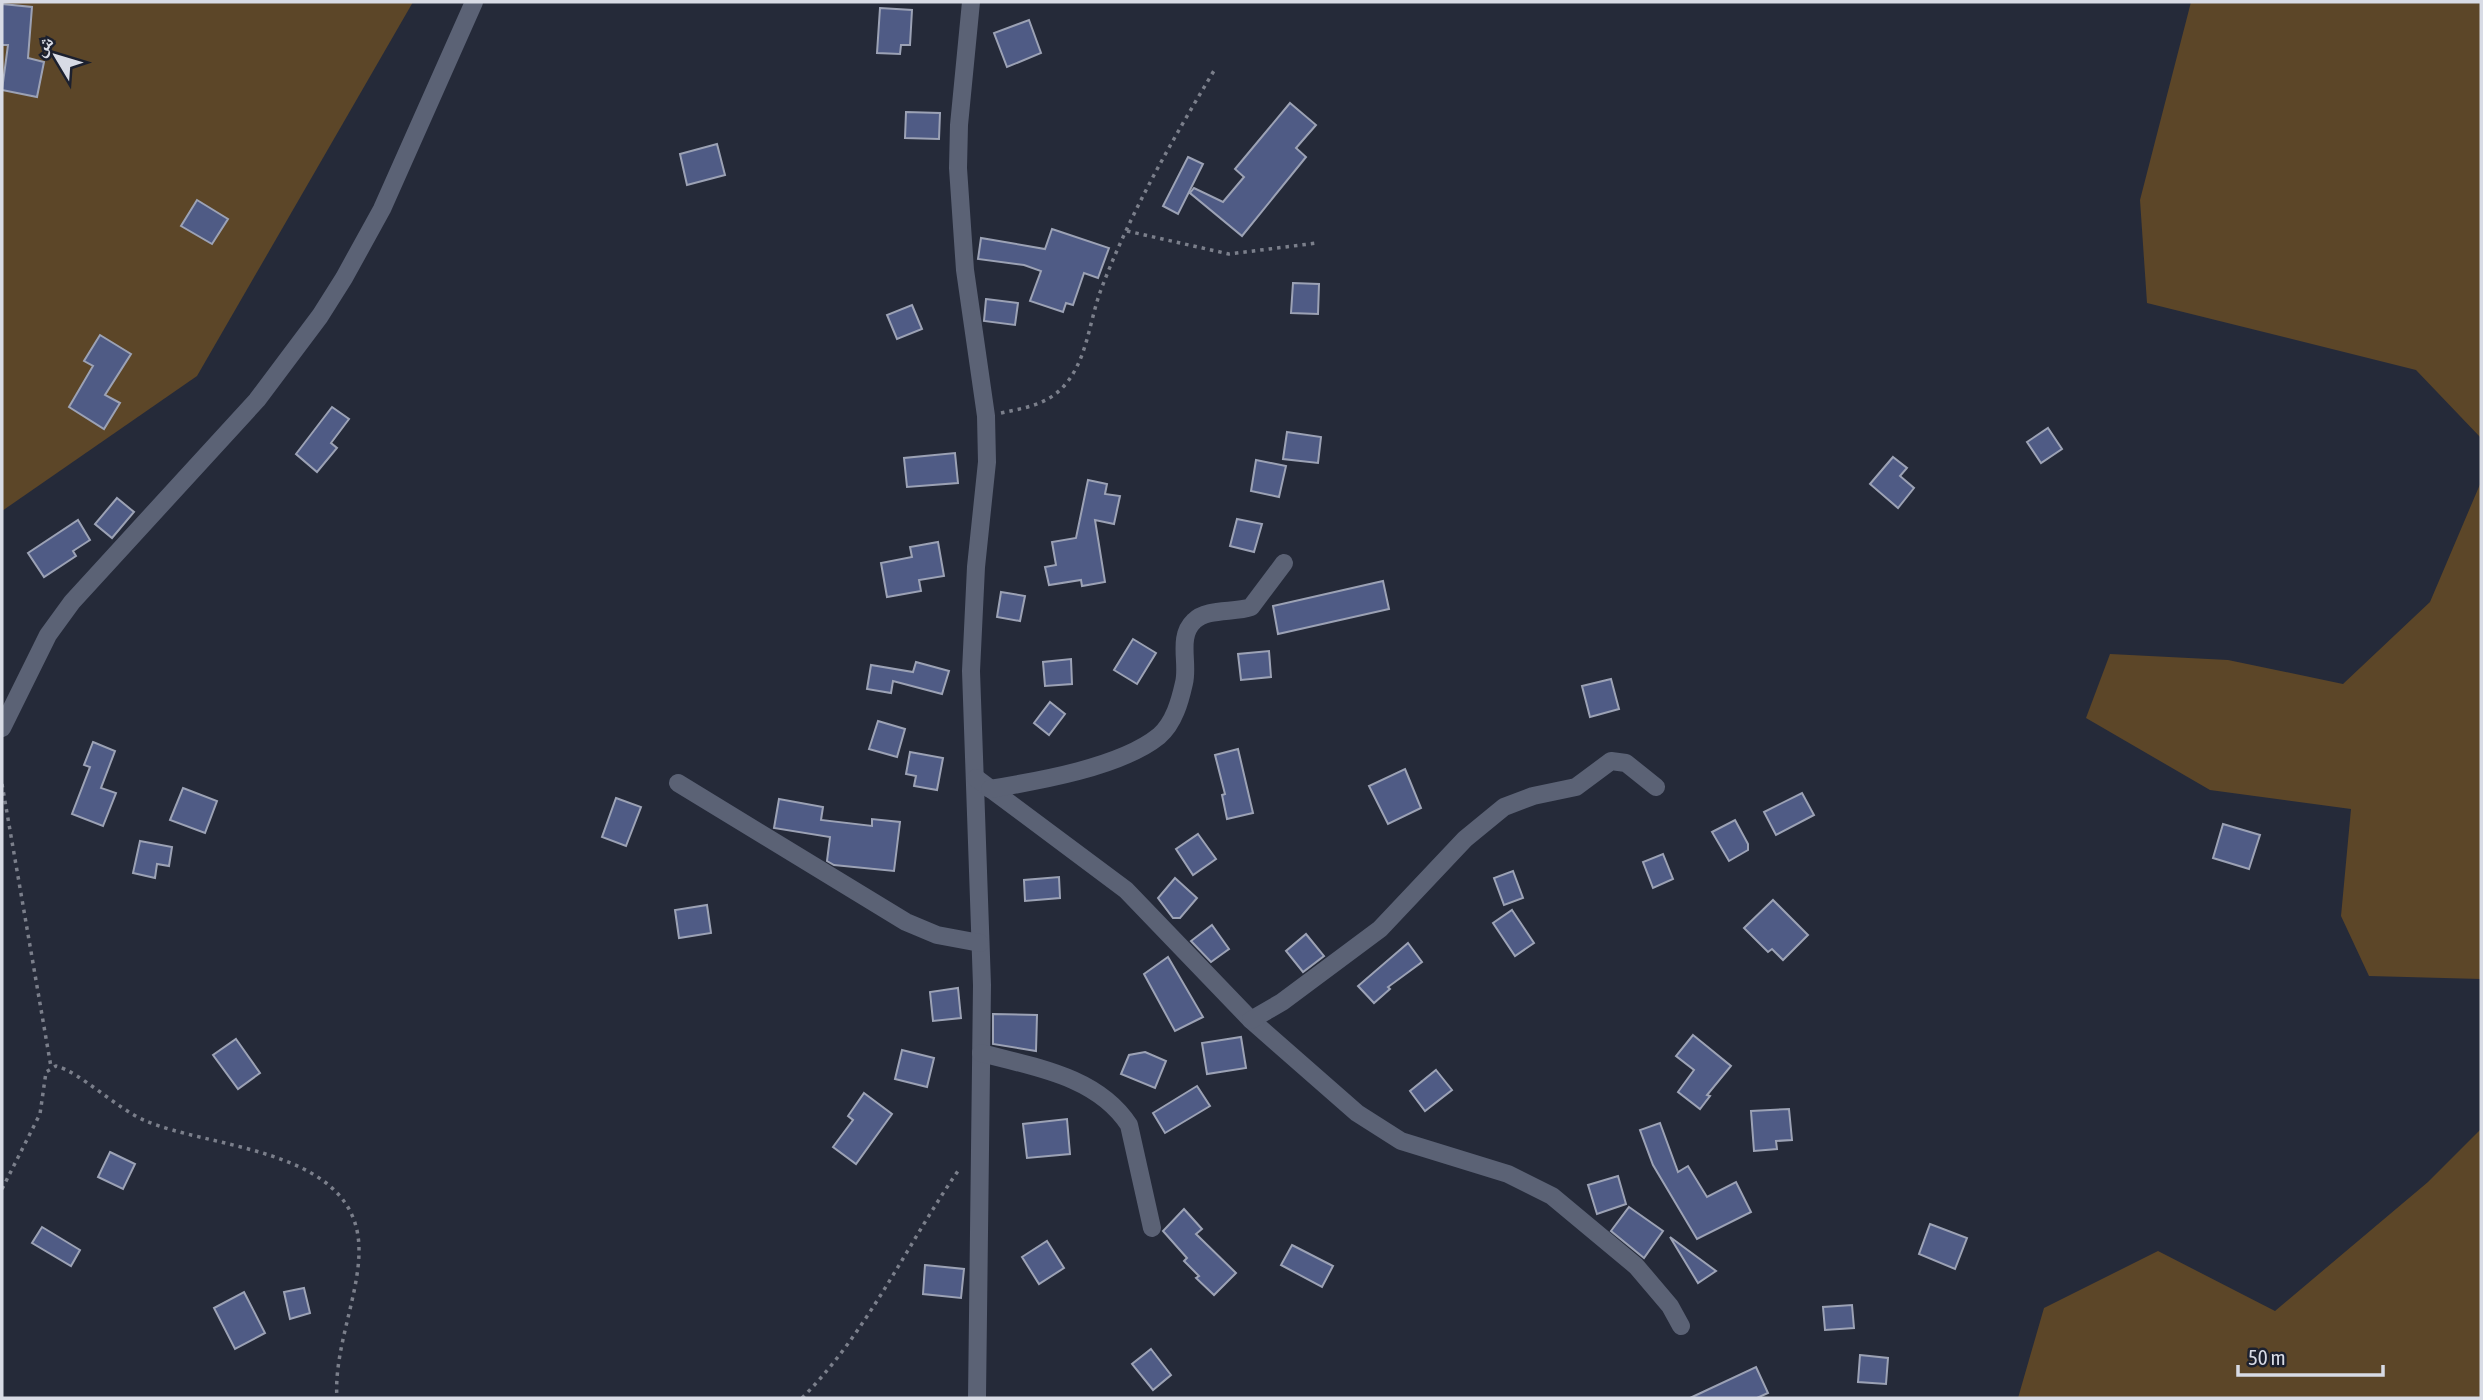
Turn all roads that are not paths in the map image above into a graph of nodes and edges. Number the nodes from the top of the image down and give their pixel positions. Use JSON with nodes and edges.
{"nodes":[{"id":1,"x":474,"y":2,"type":"edge"},
{"id":2,"x":971,"y":2,"type":"edge"},
{"id":3,"x":1284,"y":563,"type":"dead end"},
{"id":4,"x":2,"y":728,"type":"edge"},
{"id":5,"x":678,"y":783,"type":"dead end"},
{"id":6,"x":983,"y":784,"type":"junction"},
{"id":7,"x":1657,"y":787,"type":"dead end"},
{"id":8,"x":981,"y":943,"type":"junction"},
{"id":9,"x":1251,"y":1020,"type":"junction"},
{"id":10,"x":981,"y":1053,"type":"junction"},
{"id":11,"x":1152,"y":1228,"type":"dead end"},
{"id":12,"x":1681,"y":1326,"type":"dead end"},
{"id":13,"x":977,"y":1398,"type":"edge"}],
"edges":[{"from":1,"to":4,"type":"street"},
{"from":2,"to":6,"type":"street"},
{"from":3,"to":6,"type":"street"},
{"from":5,"to":8,"type":"street"},
{"from":6,"to":8,"type":"street"},
{"from":6,"to":9,"type":"street"},
{"from":7,"to":9,"type":"street"},
{"from":8,"to":10,"type":"street"},
{"from":9,"to":12,"type":"street"},
{"from":10,"to":11,"type":"street"},
{"from":10,"to":13,"type":"street"}]}
